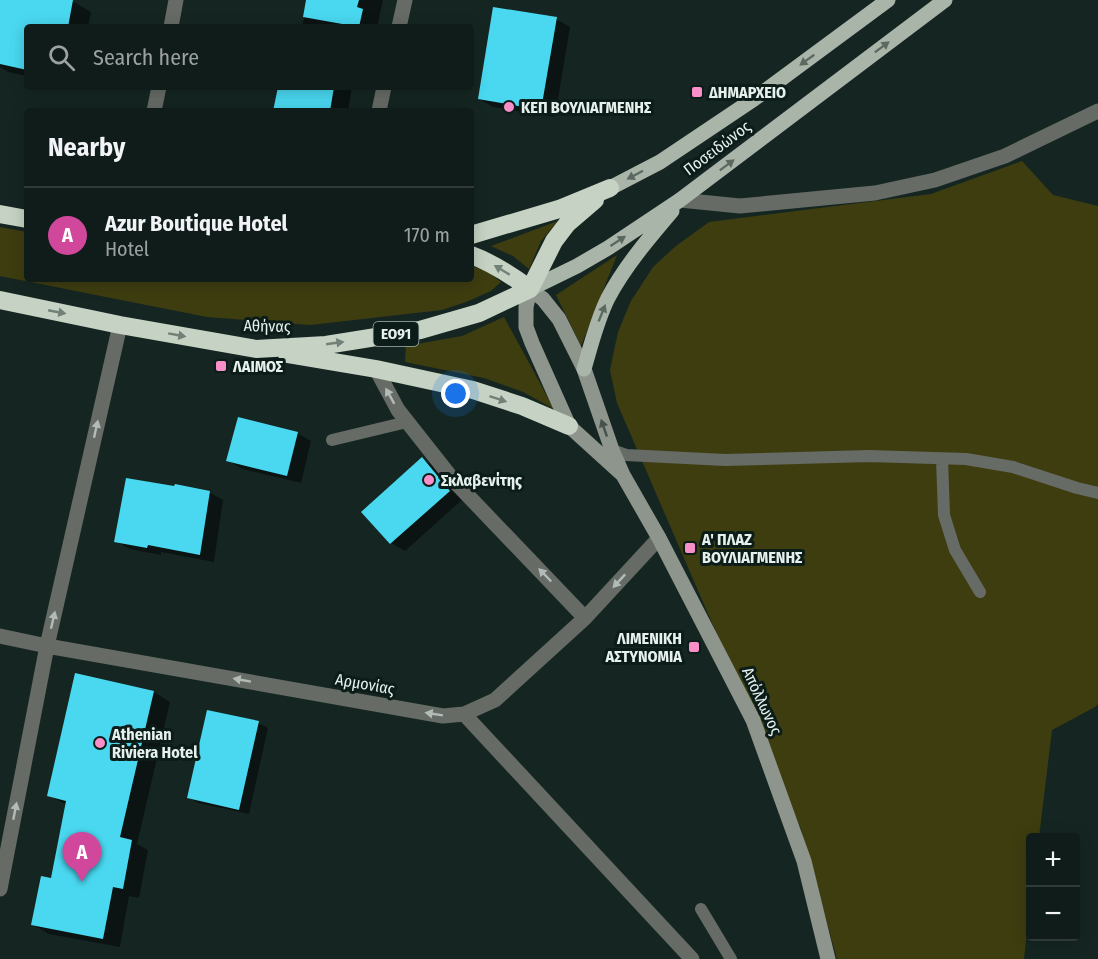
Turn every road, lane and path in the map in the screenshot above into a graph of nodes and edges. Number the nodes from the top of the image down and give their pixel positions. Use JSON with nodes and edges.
{"nodes":[{"id":1,"x":176,"y":0,"type":"edge"},
{"id":2,"x":405,"y":0,"type":"edge"},
{"id":3,"x":888,"y":0,"type":"edge"},
{"id":4,"x":945,"y":0,"type":"edge"},
{"id":5,"x":172,"y":24,"type":"edge"},
{"id":6,"x":400,"y":24,"type":"edge"},
{"id":7,"x":158,"y":90,"type":"edge"},
{"id":8,"x":383,"y":90,"type":"edge"},
{"id":9,"x":155,"y":108,"type":"edge"},
{"id":10,"x":380,"y":108,"type":"edge"},
{"id":11,"x":1098,"y":111,"type":"edge"},
{"id":12,"x":610,"y":188,"type":"junction"},
{"id":13,"x":680,"y":200,"type":"junction"},
{"id":14,"x":0,"y":214,"type":"edge"},
{"id":15,"x":24,"y":218,"type":"edge"},
{"id":16,"x":474,"y":234,"type":"edge"},
{"id":17,"x":474,"y":256,"type":"edge"},
{"id":18,"x":530,"y":289,"type":"junction"},
{"id":19,"x":0,"y":300,"type":"edge"},
{"id":20,"x":120,"y":325,"type":"junction"},
{"id":21,"x":256,"y":349,"type":"junction"},
{"id":22,"x":376,"y":369,"type":"junction"},
{"id":23,"x":584,"y":369,"type":"junction"},
{"id":24,"x":407,"y":422,"type":"junction"},
{"id":25,"x":569,"y":426,"type":"junction"},
{"id":26,"x":332,"y":440,"type":"dead end"},
{"id":27,"x":612,"y":450,"type":"junction"},
{"id":28,"x":942,"y":459,"type":"junction"},
{"id":29,"x":623,"y":475,"type":"junction"},
{"id":30,"x":1098,"y":493,"type":"edge"},
{"id":31,"x":659,"y":538,"type":"junction"},
{"id":32,"x":980,"y":592,"type":"dead end"},
{"id":33,"x":585,"y":618,"type":"junction"},
{"id":34,"x":0,"y":636,"type":"edge"},
{"id":35,"x":48,"y":646,"type":"junction"},
{"id":36,"x":464,"y":714,"type":"junction"},
{"id":37,"x":0,"y":889,"type":"edge"},
{"id":38,"x":700,"y":909,"type":"dead end"},
{"id":39,"x":692,"y":959,"type":"edge"},
{"id":40,"x":731,"y":959,"type":"edge"},
{"id":41,"x":828,"y":959,"type":"edge"}],
"edges":[{"from":1,"to":5,"type":"street"},
{"from":2,"to":6,"type":"street"},
{"from":3,"to":12,"type":"main road","name":"Ποσειδώνος","one_way":true},
{"from":13,"to":4,"type":"main road","name":"Ποσειδώνος","number":"ΕΟ91","one_way":true},
{"from":7,"to":9,"type":"street"},
{"from":8,"to":10,"type":"street"},
{"from":11,"to":13,"type":"street"},
{"from":12,"to":16,"type":"highway","name":"Ποσειδώνος"},
{"from":12,"to":18,"type":"highway"},
{"from":18,"to":13,"type":"main road","name":"Ποσειδώνος","number":"ΕΟ91","one_way":true},
{"from":23,"to":13,"type":"main road","one_way":true},
{"from":14,"to":15,"type":"highway"},
{"from":18,"to":17,"type":"highway","one_way":true},
{"from":21,"to":18,"type":"highway","name":"Αθήνας","number":"ΕΟ91","one_way":true},
{"from":18,"to":23,"type":"street"},
{"from":18,"to":25,"type":"street"},
{"from":19,"to":20,"type":"highway","name":"Αθήνας","number":"ΕΟ91","one_way":true},
{"from":20,"to":21,"type":"highway","name":"Αθήνας","number":"ΕΟ91","one_way":true},
{"from":35,"to":20,"type":"street","one_way":true},
{"from":21,"to":22,"type":"highway"},
{"from":24,"to":22,"type":"street","one_way":true},
{"from":22,"to":25,"type":"highway","one_way":true},
{"from":27,"to":23,"type":"street","one_way":true},
{"from":24,"to":26,"type":"lane"},
{"from":33,"to":24,"type":"street","one_way":true},
{"from":25,"to":29,"type":"street"},
{"from":27,"to":28,"type":"lane"},
{"from":27,"to":29,"type":"street"},
{"from":28,"to":30,"type":"lane"},
{"from":28,"to":32,"type":"lane"},
{"from":29,"to":31,"type":"street","name":"Απόλλωνος"},
{"from":31,"to":33,"type":"street","name":"Αρμονίας","one_way":true},
{"from":31,"to":41,"type":"street","name":"Απόλλωνος"},
{"from":33,"to":36,"type":"street","name":"Αρμονίας"},
{"from":34,"to":35,"type":"street","name":"Αρμονίας"},
{"from":36,"to":35,"type":"street","name":"Αρμονίας","one_way":true},
{"from":37,"to":35,"type":"street","one_way":true},
{"from":36,"to":39,"type":"street"},
{"from":38,"to":40,"type":"lane"}]}
